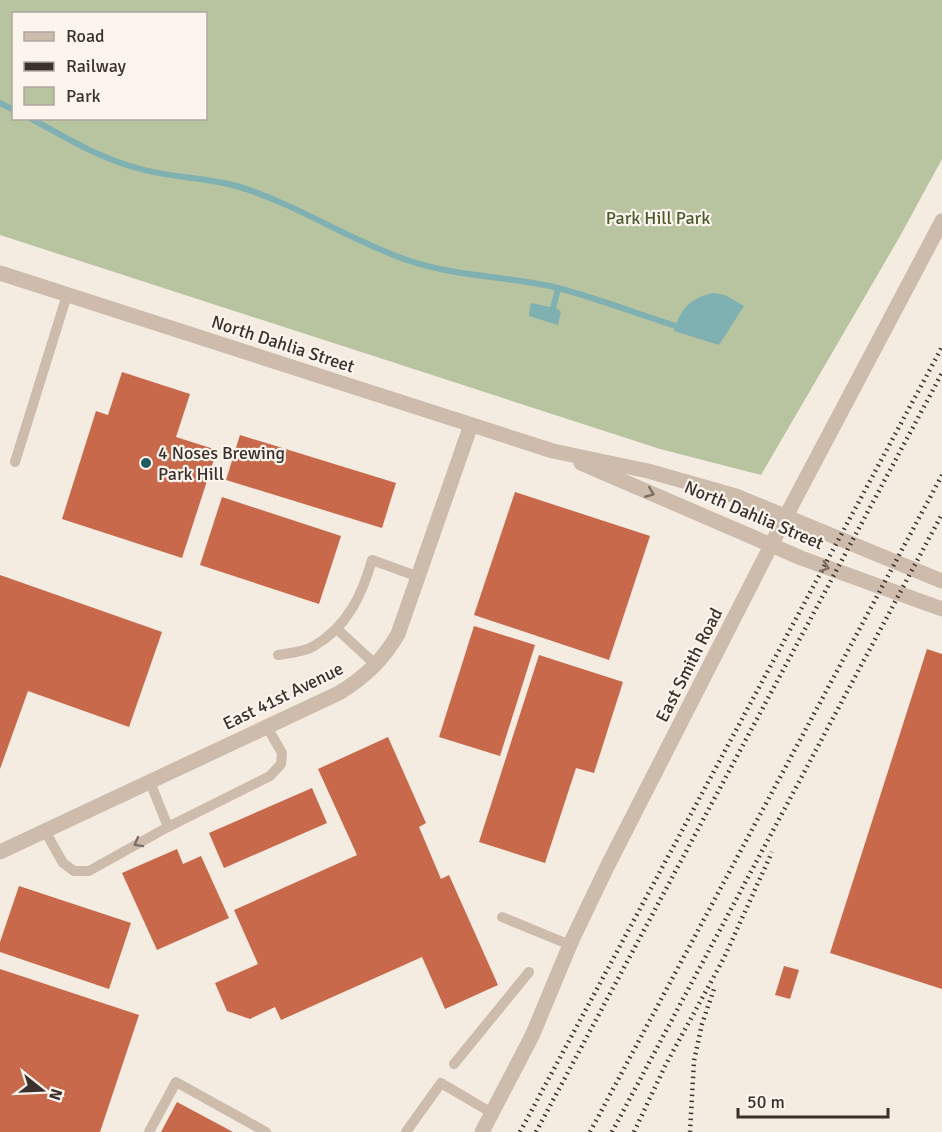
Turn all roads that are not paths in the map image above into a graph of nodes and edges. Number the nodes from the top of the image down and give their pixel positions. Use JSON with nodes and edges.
{"nodes":[{"id":1,"x":942,"y":221,"type":"edge"},
{"id":2,"x":0,"y":273,"type":"edge"},
{"id":3,"x":68,"y":295,"type":"junction"},
{"id":4,"x":471,"y":424,"type":"junction"},
{"id":5,"x":553,"y":451,"type":"junction"},
{"id":6,"x":15,"y":462,"type":"dead end"},
{"id":7,"x":786,"y":516,"type":"junction"},
{"id":8,"x":771,"y":546,"type":"junction"},
{"id":9,"x":419,"y":577,"type":"junction"},
{"id":10,"x":942,"y":581,"type":"edge"},
{"id":11,"x":942,"y":609,"type":"edge"},
{"id":12,"x":337,"y":629,"type":"junction"},
{"id":13,"x":278,"y":655,"type":"dead end"},
{"id":14,"x":376,"y":665,"type":"junction"},
{"id":15,"x":267,"y":727,"type":"junction"},
{"id":16,"x":150,"y":782,"type":"junction"},
{"id":17,"x":168,"y":827,"type":"junction"},
{"id":18,"x":45,"y":831,"type":"junction"},
{"id":19,"x":0,"y":852,"type":"edge"},
{"id":20,"x":502,"y":917,"type":"dead end"},
{"id":21,"x":570,"y":945,"type":"junction"},
{"id":22,"x":529,"y":972,"type":"dead end"},
{"id":23,"x":454,"y":1064,"type":"dead end"},
{"id":24,"x":492,"y":1113,"type":"junction"},
{"id":25,"x":149,"y":1132,"type":"edge"},
{"id":26,"x":266,"y":1132,"type":"edge"},
{"id":27,"x":406,"y":1132,"type":"edge"},
{"id":28,"x":482,"y":1132,"type":"edge"}],
"edges":[{"from":1,"to":7,"type":"street","name":"East Smith Road"},
{"from":2,"to":3,"type":"street","name":"North Dahlia Street"},
{"from":3,"to":4,"type":"street","name":"North Dahlia Street"},
{"from":3,"to":6,"type":"lane"},
{"from":4,"to":5,"type":"street","name":"North Dahlia Street"},
{"from":4,"to":9,"type":"street","name":"East 41st Avenue"},
{"from":5,"to":7,"type":"street","name":"North Dahlia Street"},
{"from":5,"to":8,"type":"street","name":"North Dahlia Street","one_way":true},
{"from":7,"to":8,"type":"street","name":"East Smith Road"},
{"from":7,"to":10,"type":"street","name":"North Dahlia Street"},
{"from":8,"to":11,"type":"street","name":"North Dahlia Street","one_way":true},
{"from":8,"to":21,"type":"street","name":"East Smith Road"},
{"from":9,"to":12,"type":"lane"},
{"from":9,"to":14,"type":"street","name":"East 41st Avenue"},
{"from":12,"to":13,"type":"lane"},
{"from":12,"to":14,"type":"lane"},
{"from":14,"to":15,"type":"street","name":"East 41st Avenue"},
{"from":15,"to":16,"type":"street","name":"East 41st Avenue"},
{"from":15,"to":17,"type":"lane"},
{"from":16,"to":17,"type":"lane"},
{"from":16,"to":18,"type":"street","name":"East 41st Avenue"},
{"from":17,"to":18,"type":"lane","one_way":true},
{"from":18,"to":19,"type":"street","name":"East 41st Avenue"},
{"from":20,"to":21,"type":"lane"},
{"from":21,"to":24,"type":"street","name":"East Smith Road"},
{"from":22,"to":23,"type":"lane"},
{"from":24,"to":27,"type":"lane"},
{"from":24,"to":28,"type":"street","name":"East Smith Road"},
{"from":25,"to":26,"type":"lane"}]}
